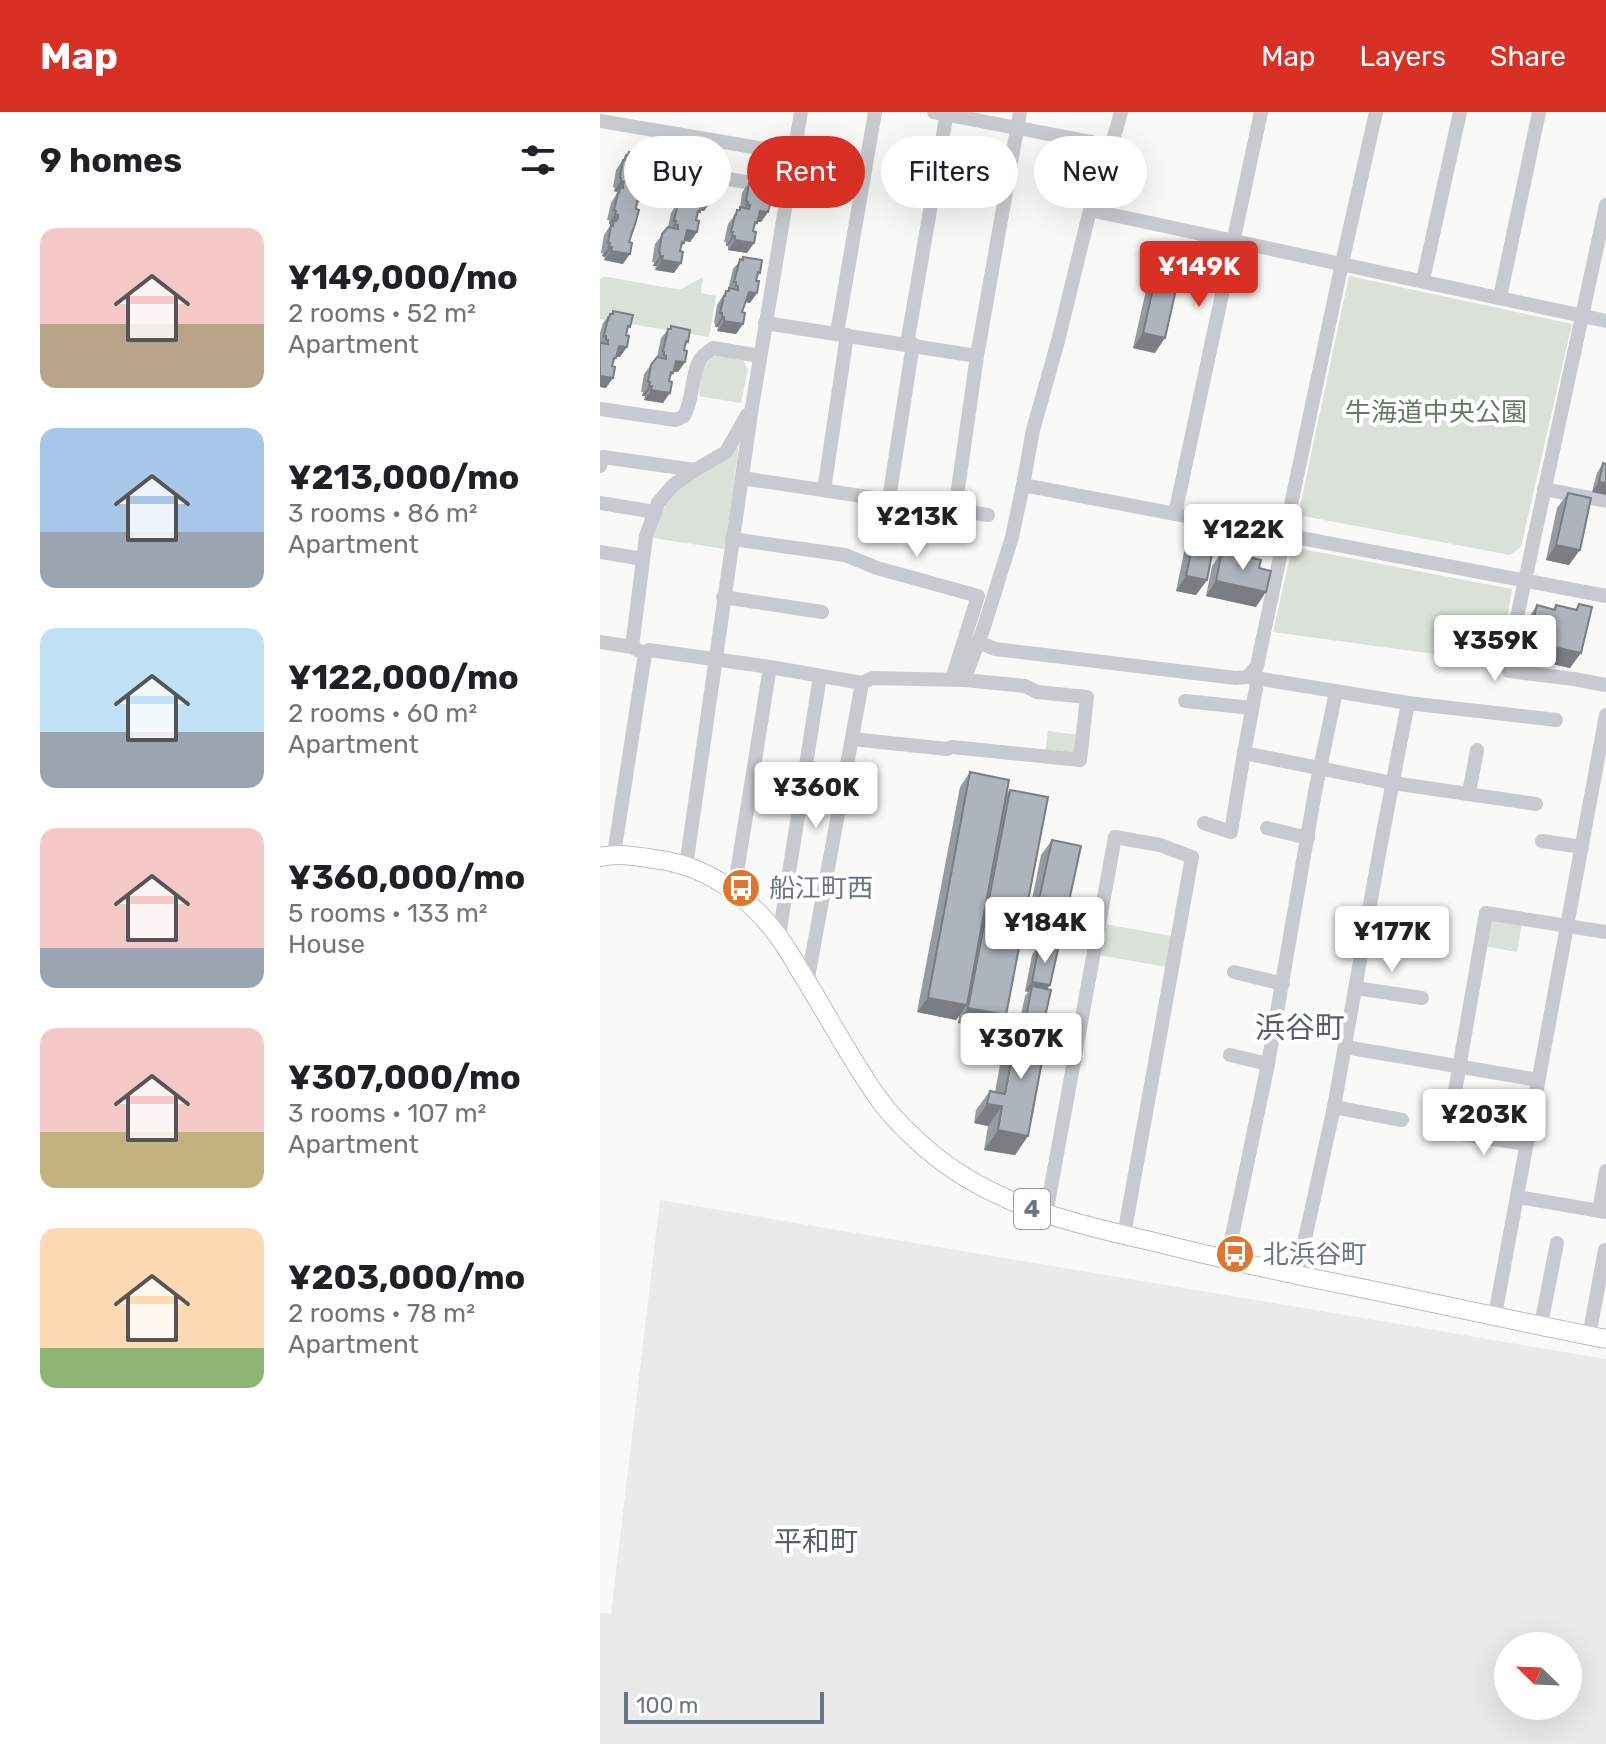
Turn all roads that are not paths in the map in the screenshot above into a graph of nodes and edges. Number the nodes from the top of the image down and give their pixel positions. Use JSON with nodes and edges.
{"nodes":[{"id":1,"x":801,"y":112,"type":"edge"},
{"id":2,"x":875,"y":112,"type":"edge"},
{"id":3,"x":1020,"y":112,"type":"edge"},
{"id":4,"x":1121,"y":112,"type":"edge"},
{"id":5,"x":1261,"y":112,"type":"edge"},
{"id":6,"x":1376,"y":112,"type":"edge"},
{"id":7,"x":1460,"y":112,"type":"edge"},
{"id":8,"x":1539,"y":112,"type":"edge"},
{"id":9,"x":943,"y":113,"type":"edge"},
{"id":10,"x":600,"y":121,"type":"edge"},
{"id":11,"x":1017,"y":128,"type":"junction"},
{"id":12,"x":797,"y":136,"type":"edge"},
{"id":13,"x":1059,"y":136,"type":"edge"},
{"id":14,"x":747,"y":146,"type":"edge"},
{"id":15,"x":1606,"y":205,"type":"edge"},
{"id":16,"x":785,"y":208,"type":"edge"},
{"id":17,"x":1090,"y":210,"type":"junction"},
{"id":18,"x":1232,"y":241,"type":"junction"},
{"id":19,"x":1342,"y":263,"type":"junction"},
{"id":20,"x":1423,"y":280,"type":"junction"},
{"id":21,"x":1500,"y":297,"type":"junction"},
{"id":22,"x":1582,"y":316,"type":"junction"},
{"id":23,"x":1606,"y":321,"type":"edge"},
{"id":24,"x":765,"y":323,"type":"junction"},
{"id":25,"x":842,"y":334,"type":"junction"},
{"id":26,"x":910,"y":344,"type":"junction"},
{"id":27,"x":760,"y":356,"type":"junction"},
{"id":28,"x":977,"y":356,"type":"junction"},
{"id":29,"x":752,"y":407,"type":"junction"},
{"id":30,"x":600,"y":409,"type":"edge"},
{"id":31,"x":600,"y":466,"type":"edge"},
{"id":32,"x":695,"y":470,"type":"junction"},
{"id":33,"x":600,"y":472,"type":"edge"},
{"id":34,"x":742,"y":478,"type":"junction"},
{"id":35,"x":1023,"y":485,"type":"junction"},
{"id":36,"x":1544,"y":489,"type":"junction"},
{"id":37,"x":824,"y":490,"type":"junction"},
{"id":38,"x":889,"y":499,"type":"junction"},
{"id":39,"x":1606,"y":501,"type":"edge"},
{"id":40,"x":600,"y":503,"type":"edge"},
{"id":41,"x":955,"y":510,"type":"junction"},
{"id":42,"x":655,"y":512,"type":"junction"},
{"id":43,"x":1175,"y":514,"type":"junction"},
{"id":44,"x":988,"y":515,"type":"dead end"},
{"id":45,"x":1284,"y":535,"type":"junction"},
{"id":46,"x":732,"y":539,"type":"junction"},
{"id":47,"x":600,"y":552,"type":"edge"},
{"id":48,"x":643,"y":559,"type":"junction"},
{"id":49,"x":1524,"y":580,"type":"junction"},
{"id":50,"x":1606,"y":596,"type":"edge"},
{"id":51,"x":723,"y":597,"type":"junction"},
{"id":52,"x":822,"y":612,"type":"dead end"},
{"id":53,"x":600,"y":642,"type":"edge"},
{"id":54,"x":978,"y":642,"type":"junction"},
{"id":55,"x":638,"y":651,"type":"junction"},
{"id":56,"x":714,"y":659,"type":"junction"},
{"id":57,"x":770,"y":667,"type":"junction"},
{"id":58,"x":820,"y":676,"type":"junction"},
{"id":59,"x":1253,"y":678,"type":"junction"},
{"id":60,"x":958,"y":680,"type":"junction"},
{"id":61,"x":862,"y":683,"type":"junction"},
{"id":62,"x":1606,"y":685,"type":"edge"},
{"id":63,"x":1336,"y":692,"type":"junction"},
{"id":64,"x":1185,"y":701,"type":"dead end"},
{"id":65,"x":1408,"y":703,"type":"junction"},
{"id":66,"x":1252,"y":708,"type":"junction"},
{"id":67,"x":1606,"y":715,"type":"edge"},
{"id":68,"x":1556,"y":720,"type":"dead end"},
{"id":69,"x":852,"y":739,"type":"junction"},
{"id":70,"x":1477,"y":750,"type":"dead end"},
{"id":71,"x":1244,"y":753,"type":"junction"},
{"id":72,"x":1320,"y":769,"type":"junction"},
{"id":73,"x":1393,"y":783,"type":"junction"},
{"id":74,"x":1469,"y":793,"type":"junction"},
{"id":75,"x":1536,"y":804,"type":"dead end"},
{"id":76,"x":1204,"y":823,"type":"dead end"},
{"id":77,"x":1267,"y":828,"type":"dead end"},
{"id":78,"x":1308,"y":838,"type":"junction"},
{"id":79,"x":1542,"y":841,"type":"dead end"},
{"id":80,"x":1582,"y":847,"type":"junction"},
{"id":81,"x":607,"y":855,"type":"edge"},
{"id":82,"x":686,"y":866,"type":"junction"},
{"id":83,"x":734,"y":891,"type":"junction"},
{"id":84,"x":1567,"y":926,"type":"junction"},
{"id":85,"x":1606,"y":932,"type":"edge"},
{"id":86,"x":779,"y":936,"type":"junction"},
{"id":87,"x":1234,"y":972,"type":"dead end"},
{"id":88,"x":807,"y":983,"type":"junction"},
{"id":89,"x":1283,"y":984,"type":"junction"},
{"id":90,"x":1356,"y":988,"type":"junction"},
{"id":91,"x":1422,"y":998,"type":"dead end"},
{"id":92,"x":1345,"y":1047,"type":"junction"},
{"id":93,"x":1230,"y":1055,"type":"dead end"},
{"id":94,"x":1268,"y":1064,"type":"junction"},
{"id":95,"x":1459,"y":1067,"type":"junction"},
{"id":96,"x":1538,"y":1080,"type":"junction"},
{"id":97,"x":1334,"y":1107,"type":"junction"},
{"id":98,"x":1402,"y":1120,"type":"dead end"},
{"id":99,"x":1527,"y":1144,"type":"junction"},
{"id":100,"x":1606,"y":1171,"type":"edge"},
{"id":101,"x":1518,"y":1197,"type":"junction"},
{"id":102,"x":1602,"y":1211,"type":"edge"},
{"id":103,"x":1046,"y":1214,"type":"junction"},
{"id":104,"x":1124,"y":1235,"type":"junction"},
{"id":105,"x":1557,"y":1243,"type":"dead end"},
{"id":106,"x":1605,"y":1250,"type":"edge"},
{"id":107,"x":1227,"y":1260,"type":"junction"},
{"id":108,"x":1297,"y":1275,"type":"junction"},
{"id":109,"x":1495,"y":1315,"type":"junction"},
{"id":110,"x":1541,"y":1325,"type":"junction"},
{"id":111,"x":1597,"y":1337,"type":"edge"}],
"edges":[{"from":1,"to":12,"type":"street"},
{"from":2,"to":25,"type":"street"},
{"from":3,"to":11,"type":"street"},
{"from":4,"to":17,"type":"street"},
{"from":5,"to":18,"type":"street"},
{"from":6,"to":19,"type":"street"},
{"from":7,"to":20,"type":"street"},
{"from":8,"to":21,"type":"street"},
{"from":9,"to":11,"type":"street"},
{"from":9,"to":26,"type":"street"},
{"from":10,"to":14,"type":"street"},
{"from":11,"to":13,"type":"street"},
{"from":11,"to":28,"type":"street"},
{"from":15,"to":22,"type":"street"},
{"from":16,"to":24,"type":"street"},
{"from":17,"to":18,"type":"street"},
{"from":17,"to":35,"type":"street"},
{"from":18,"to":19,"type":"street"},
{"from":18,"to":43,"type":"street"},
{"from":19,"to":20,"type":"street"},
{"from":19,"to":45,"type":"street"},
{"from":20,"to":21,"type":"street"},
{"from":21,"to":22,"type":"street"},
{"from":22,"to":23,"type":"street"},
{"from":22,"to":36,"type":"street"},
{"from":24,"to":25,"type":"street"},
{"from":24,"to":27,"type":"street"},
{"from":25,"to":26,"type":"street"},
{"from":25,"to":37,"type":"street"},
{"from":26,"to":28,"type":"street"},
{"from":26,"to":38,"type":"street"},
{"from":27,"to":29,"type":"street"},
{"from":27,"to":30,"type":"street"},
{"from":28,"to":41,"type":"street"},
{"from":29,"to":32,"type":"street"},
{"from":29,"to":34,"type":"street"},
{"from":31,"to":32,"type":"street"},
{"from":31,"to":33,"type":"street"},
{"from":32,"to":42,"type":"street"},
{"from":34,"to":37,"type":"street"},
{"from":34,"to":46,"type":"street"},
{"from":35,"to":43,"type":"street"},
{"from":35,"to":54,"type":"street"},
{"from":36,"to":39,"type":"street"},
{"from":36,"to":49,"type":"street"},
{"from":37,"to":38,"type":"street"},
{"from":38,"to":41,"type":"street"},
{"from":40,"to":42,"type":"street"},
{"from":41,"to":44,"type":"street"},
{"from":42,"to":48,"type":"street"},
{"from":43,"to":45,"type":"street"},
{"from":45,"to":49,"type":"street"},
{"from":45,"to":59,"type":"street"},
{"from":46,"to":51,"type":"street"},
{"from":46,"to":60,"type":"street"},
{"from":47,"to":48,"type":"street"},
{"from":48,"to":55,"type":"street"},
{"from":49,"to":50,"type":"street"},
{"from":49,"to":62,"type":"street"},
{"from":51,"to":52,"type":"street"},
{"from":51,"to":56,"type":"street"},
{"from":53,"to":55,"type":"street"},
{"from":54,"to":59,"type":"street"},
{"from":54,"to":60,"type":"street"},
{"from":55,"to":56,"type":"street"},
{"from":55,"to":81,"type":"street"},
{"from":56,"to":57,"type":"street"},
{"from":56,"to":82,"type":"street"},
{"from":57,"to":58,"type":"street"},
{"from":57,"to":83,"type":"street"},
{"from":58,"to":61,"type":"street"},
{"from":58,"to":86,"type":"street"},
{"from":59,"to":63,"type":"street"},
{"from":59,"to":66,"type":"street"},
{"from":60,"to":61,"type":"street"},
{"from":60,"to":69,"type":"street"},
{"from":61,"to":69,"type":"street"},
{"from":63,"to":65,"type":"street"},
{"from":63,"to":72,"type":"street"},
{"from":64,"to":66,"type":"street"},
{"from":65,"to":68,"type":"street"},
{"from":65,"to":73,"type":"street"},
{"from":66,"to":71,"type":"street"},
{"from":67,"to":80,"type":"street"},
{"from":69,"to":88,"type":"street"},
{"from":70,"to":74,"type":"street"},
{"from":71,"to":72,"type":"street"},
{"from":71,"to":76,"type":"street"},
{"from":72,"to":73,"type":"street"},
{"from":72,"to":78,"type":"street"},
{"from":73,"to":74,"type":"street"},
{"from":73,"to":90,"type":"street"},
{"from":74,"to":75,"type":"street"},
{"from":77,"to":78,"type":"street"},
{"from":78,"to":89,"type":"street"},
{"from":79,"to":80,"type":"street"},
{"from":80,"to":84,"type":"street"},
{"from":81,"to":82,"type":"main road","number":"4"},
{"from":82,"to":83,"type":"main road","number":"4"},
{"from":83,"to":86,"type":"main road","number":"4"},
{"from":84,"to":85,"type":"street"},
{"from":84,"to":95,"type":"street"},
{"from":84,"to":96,"type":"street"},
{"from":86,"to":88,"type":"main road","number":"4"},
{"from":87,"to":89,"type":"street"},
{"from":88,"to":103,"type":"main road","number":"4"},
{"from":89,"to":94,"type":"street"},
{"from":90,"to":91,"type":"street"},
{"from":90,"to":92,"type":"street"},
{"from":92,"to":95,"type":"street"},
{"from":92,"to":97,"type":"street"},
{"from":93,"to":94,"type":"street"},
{"from":94,"to":107,"type":"street"},
{"from":95,"to":96,"type":"street"},
{"from":95,"to":99,"type":"street"},
{"from":96,"to":99,"type":"street"},
{"from":97,"to":98,"type":"street"},
{"from":97,"to":108,"type":"street"},
{"from":99,"to":101,"type":"street"},
{"from":100,"to":102,"type":"street"},
{"from":101,"to":102,"type":"street"},
{"from":101,"to":109,"type":"street"},
{"from":103,"to":104,"type":"main road","number":"4"},
{"from":103,"to":104,"type":"street"},
{"from":104,"to":107,"type":"main road","number":"4"},
{"from":105,"to":110,"type":"street"},
{"from":106,"to":111,"type":"street"},
{"from":107,"to":108,"type":"main road","number":"4"},
{"from":108,"to":109,"type":"main road","number":"4"},
{"from":109,"to":110,"type":"main road","number":"4"},
{"from":110,"to":111,"type":"main road","number":"4"}]}
